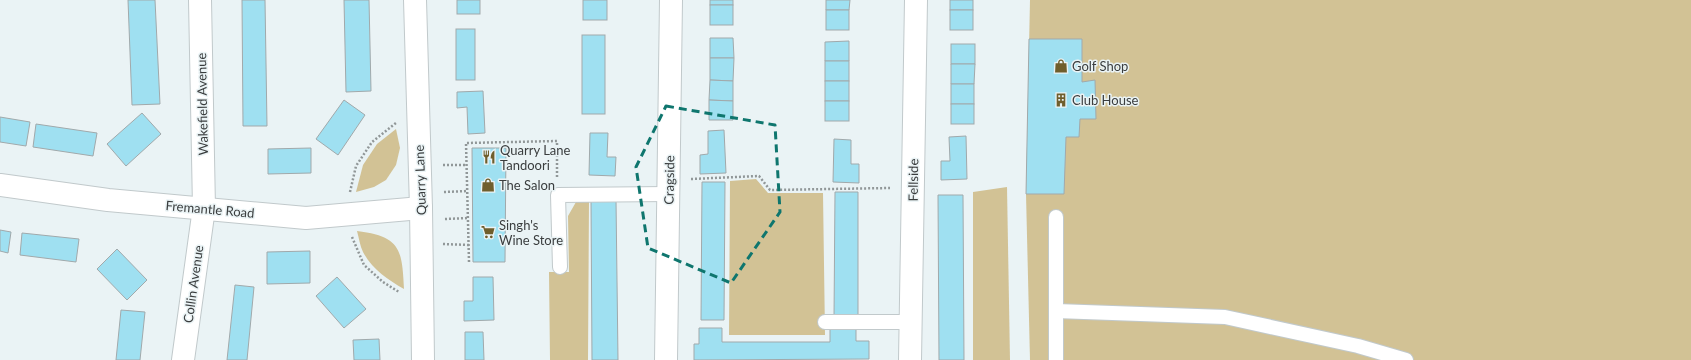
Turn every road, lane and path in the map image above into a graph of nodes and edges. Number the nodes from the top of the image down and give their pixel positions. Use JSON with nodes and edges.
{"nodes":[{"id":1,"x":200,"y":0,"type":"edge"},
{"id":2,"x":415,"y":0,"type":"edge"},
{"id":3,"x":672,"y":0,"type":"edge"},
{"id":4,"x":916,"y":0,"type":"edge"},
{"id":5,"x":467,"y":165,"type":"junction"},
{"id":6,"x":437,"y":166,"type":"dead end"},
{"id":7,"x":0,"y":185,"type":"edge"},
{"id":8,"x":669,"y":187,"type":"junction"},
{"id":9,"x":881,"y":188,"type":"dead end"},
{"id":10,"x":558,"y":195,"type":"junction"},
{"id":11,"x":204,"y":208,"type":"junction"},
{"id":12,"x":421,"y":208,"type":"junction"},
{"id":13,"x":468,"y":218,"type":"junction"},
{"id":14,"x":1056,"y":218,"type":"dead end"},
{"id":15,"x":441,"y":220,"type":"dead end"},
{"id":16,"x":443,"y":244,"type":"dead end"},
{"id":17,"x":469,"y":245,"type":"junction"},
{"id":18,"x":469,"y":262,"type":"dead end"},
{"id":19,"x":560,"y":266,"type":"dead end"},
{"id":20,"x":1056,"y":311,"type":"junction"},
{"id":21,"x":825,"y":322,"type":"dead end"},
{"id":22,"x":911,"y":322,"type":"junction"},
{"id":23,"x":183,"y":360,"type":"edge"},
{"id":24,"x":423,"y":360,"type":"edge"},
{"id":25,"x":666,"y":360,"type":"edge"},
{"id":26,"x":910,"y":360,"type":"edge"},
{"id":27,"x":1056,"y":360,"type":"edge"},
{"id":28,"x":1406,"y":360,"type":"edge"}],
"edges":[{"from":1,"to":11,"type":"street","name":"Wakefield Avenue"},
{"from":2,"to":12,"type":"street","name":"Quarry Lane"},
{"from":3,"to":8,"type":"street","name":"Cragside"},
{"from":4,"to":22,"type":"street","name":"Fellside"},
{"from":5,"to":6,"type":"path"},
{"from":5,"to":10,"type":"path"},
{"from":5,"to":13,"type":"path"},
{"from":7,"to":11,"type":"street","name":"Fremantle Road"},
{"from":8,"to":9,"type":"path"},
{"from":8,"to":10,"type":"lane"},
{"from":8,"to":25,"type":"street","name":"Cragside"},
{"from":10,"to":19,"type":"lane"},
{"from":11,"to":12,"type":"street","name":"Fremantle Road"},
{"from":11,"to":23,"type":"street","name":"Collin Avenue"},
{"from":12,"to":24,"type":"street","name":"Quarry Lane"},
{"from":13,"to":15,"type":"path"},
{"from":13,"to":17,"type":"path"},
{"from":14,"to":20,"type":"lane"},
{"from":16,"to":17,"type":"path"},
{"from":17,"to":18,"type":"path"},
{"from":20,"to":27,"type":"lane"},
{"from":20,"to":28,"type":"lane"},
{"from":21,"to":22,"type":"lane"},
{"from":22,"to":26,"type":"street","name":"Fellside"}]}
